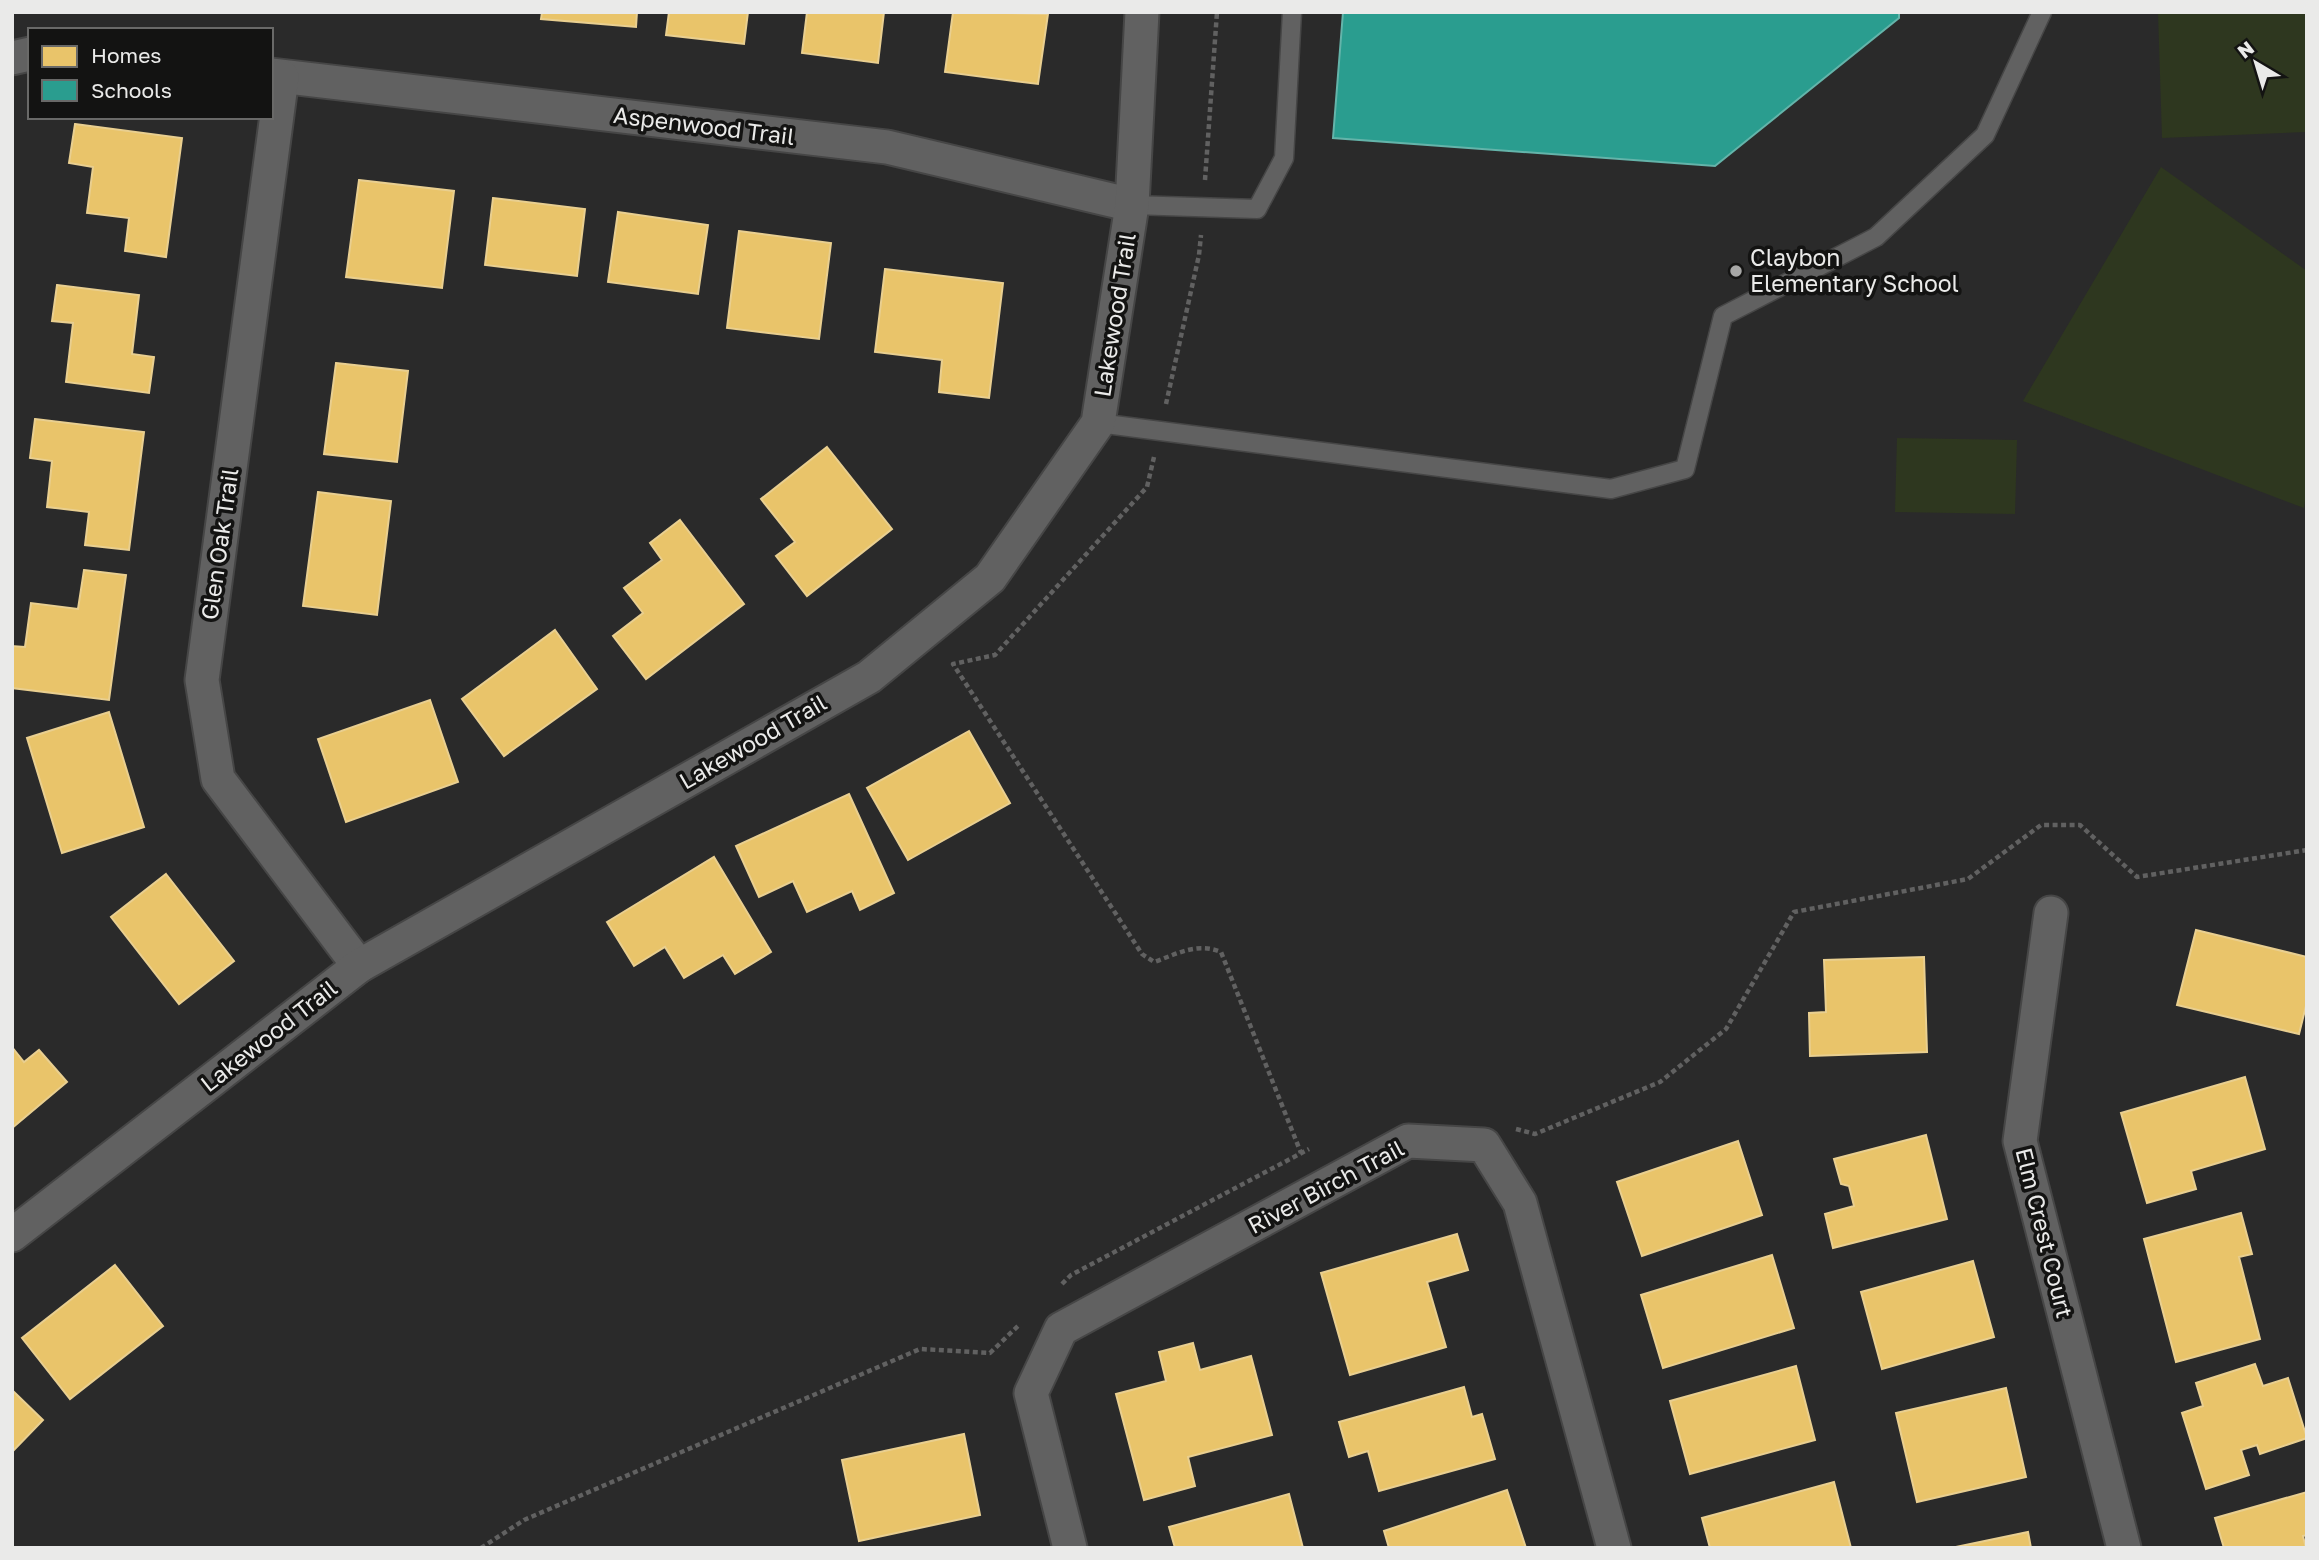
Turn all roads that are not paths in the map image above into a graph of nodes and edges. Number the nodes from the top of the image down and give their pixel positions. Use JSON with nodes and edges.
{"nodes":[{"id":1,"x":1142,"y":12,"type":"edge"},
{"id":2,"x":1292,"y":12,"type":"edge"},
{"id":3,"x":2042,"y":12,"type":"edge"},
{"id":4,"x":276,"y":76,"type":"edge"},
{"id":5,"x":273,"y":100,"type":"edge"},
{"id":6,"x":271,"y":119,"type":"edge"},
{"id":7,"x":1132,"y":205,"type":"junction"},
{"id":8,"x":1098,"y":423,"type":"junction"},
{"id":9,"x":2051,"y":913,"type":"dead end"},
{"id":10,"x":359,"y":966,"type":"junction"},
{"id":11,"x":12,"y":1235,"type":"edge"},
{"id":12,"x":1070,"y":1548,"type":"edge"},
{"id":13,"x":1614,"y":1548,"type":"edge"},
{"id":14,"x":2124,"y":1548,"type":"edge"}],
"edges":[{"from":1,"to":7,"type":"street","name":"Lakewood Trail"},
{"from":2,"to":7,"type":"lane"},
{"from":3,"to":8,"type":"lane"},
{"from":4,"to":5,"type":"street","name":"Glen Oak Trail"},
{"from":4,"to":7,"type":"street","name":"Aspenwood Trail"},
{"from":6,"to":10,"type":"street","name":"Glen Oak Trail"},
{"from":7,"to":8,"type":"street","name":"Lakewood Trail"},
{"from":8,"to":10,"type":"street","name":"Lakewood Trail"},
{"from":9,"to":14,"type":"street","name":"Elm Crest Court"},
{"from":10,"to":11,"type":"street","name":"Lakewood Trail"},
{"from":12,"to":13,"type":"street","name":"River Birch Trail"}]}
